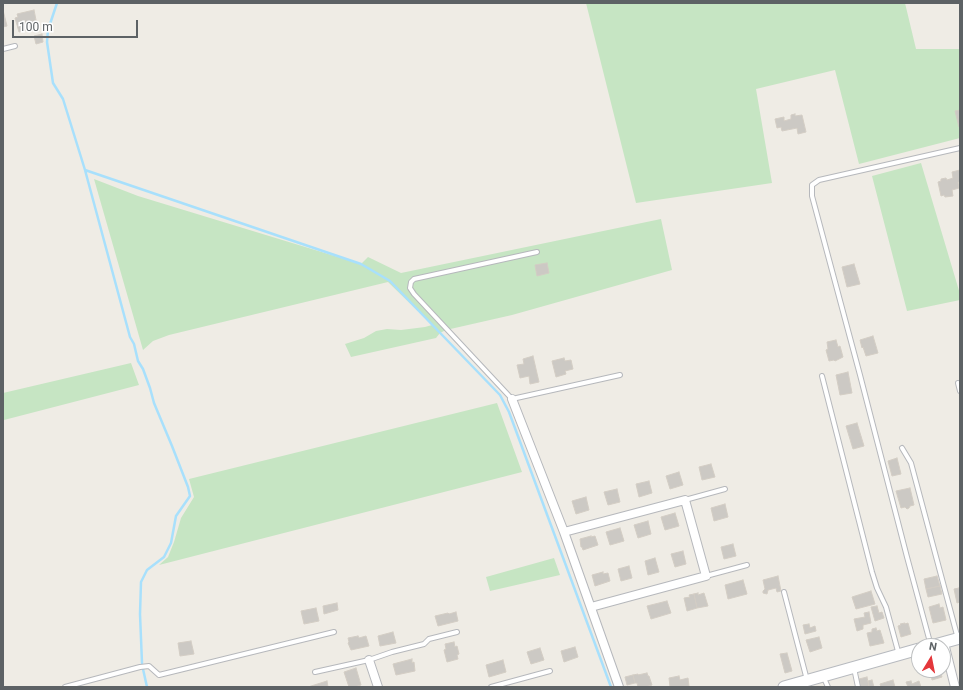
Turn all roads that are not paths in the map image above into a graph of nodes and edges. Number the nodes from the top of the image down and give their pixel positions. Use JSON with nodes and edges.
{"nodes":[{"id":1,"x":15,"y":46,"type":"dead end"},
{"id":2,"x":3,"y":49,"type":"edge"},
{"id":3,"x":960,"y":148,"type":"edge"},
{"id":4,"x":537,"y":252,"type":"dead end"},
{"id":5,"x":620,"y":375,"type":"dead end"},
{"id":6,"x":822,"y":376,"type":"dead end"},
{"id":7,"x":958,"y":383,"type":"dead end"},
{"id":8,"x":960,"y":391,"type":"edge"},
{"id":9,"x":512,"y":399,"type":"junction"},
{"id":10,"x":902,"y":448,"type":"dead end"},
{"id":11,"x":725,"y":489,"type":"dead end"},
{"id":12,"x":686,"y":500,"type":"junction"},
{"id":13,"x":564,"y":532,"type":"junction"},
{"id":14,"x":747,"y":565,"type":"dead end"},
{"id":15,"x":706,"y":576,"type":"junction"},
{"id":16,"x":784,"y":592,"type":"dead end"},
{"id":17,"x":591,"y":607,"type":"junction"},
{"id":18,"x":334,"y":632,"type":"dead end"},
{"id":19,"x":457,"y":632,"type":"dead end"},
{"id":20,"x":929,"y":638,"type":"edge"},
{"id":21,"x":959,"y":638,"type":"edge"},
{"id":22,"x":911,"y":651,"type":"edge"},
{"id":23,"x":899,"y":655,"type":"junction"},
{"id":24,"x":369,"y":660,"type":"junction"},
{"id":25,"x":854,"y":668,"type":"junction"},
{"id":26,"x":550,"y":671,"type":"dead end"},
{"id":27,"x":951,"y":671,"type":"edge"},
{"id":28,"x":315,"y":672,"type":"dead end"},
{"id":29,"x":823,"y":676,"type":"junction"},
{"id":30,"x":807,"y":681,"type":"junction"},
{"id":31,"x":65,"y":687,"type":"edge"},
{"id":32,"x":378,"y":687,"type":"edge"},
{"id":33,"x":491,"y":687,"type":"edge"},
{"id":34,"x":619,"y":687,"type":"edge"},
{"id":35,"x":784,"y":687,"type":"edge"},
{"id":36,"x":828,"y":687,"type":"edge"},
{"id":37,"x":858,"y":687,"type":"edge"},
{"id":38,"x":955,"y":687,"type":"edge"}],
"edges":[{"from":1,"to":2,"type":"lane"},
{"from":3,"to":20,"type":"lane"},
{"from":4,"to":9,"type":"lane"},
{"from":5,"to":9,"type":"lane"},
{"from":6,"to":23,"type":"lane"},
{"from":7,"to":8,"type":"lane"},
{"from":9,"to":13,"type":"street"},
{"from":10,"to":21,"type":"lane"},
{"from":11,"to":12,"type":"lane"},
{"from":12,"to":13,"type":"street"},
{"from":12,"to":15,"type":"street"},
{"from":13,"to":17,"type":"street"},
{"from":14,"to":15,"type":"lane"},
{"from":15,"to":17,"type":"street"},
{"from":16,"to":30,"type":"lane"},
{"from":17,"to":34,"type":"street"},
{"from":18,"to":31,"type":"lane"},
{"from":19,"to":24,"type":"lane"},
{"from":22,"to":23,"type":"street"},
{"from":23,"to":25,"type":"street"},
{"from":24,"to":28,"type":"lane"},
{"from":24,"to":32,"type":"street"},
{"from":25,"to":29,"type":"street"},
{"from":25,"to":37,"type":"lane"},
{"from":26,"to":33,"type":"lane"},
{"from":27,"to":38,"type":"street"},
{"from":29,"to":30,"type":"street"},
{"from":29,"to":36,"type":"lane"},
{"from":30,"to":35,"type":"street"}]}
